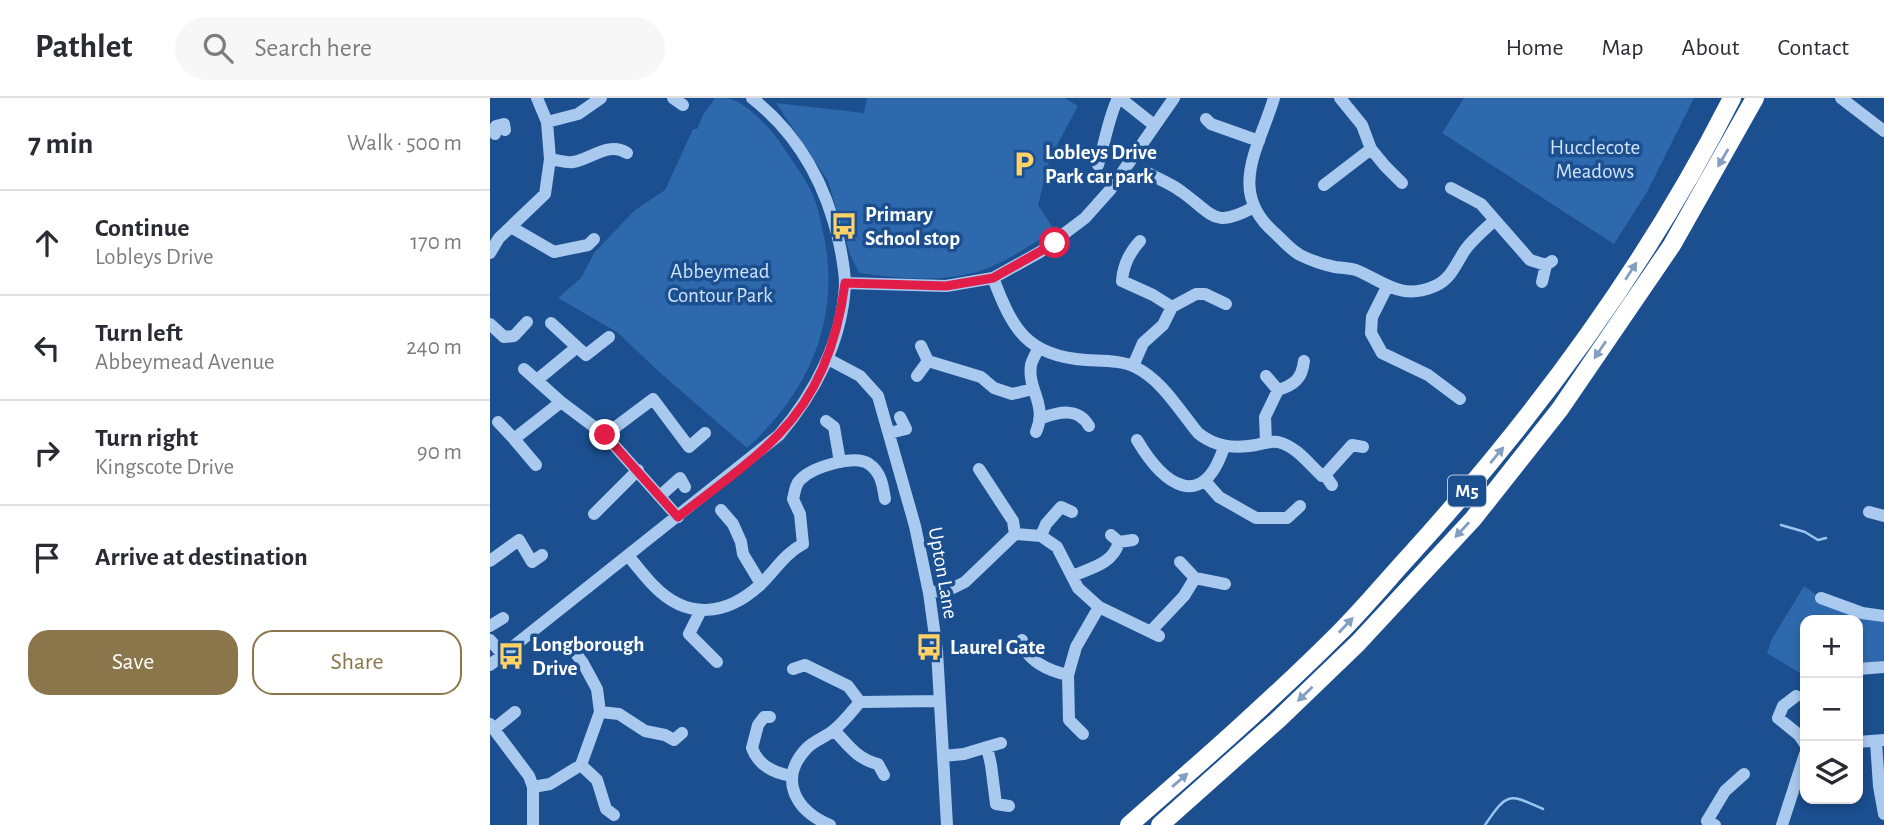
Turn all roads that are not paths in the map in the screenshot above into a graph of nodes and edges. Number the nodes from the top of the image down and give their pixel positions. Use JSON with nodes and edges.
{"nodes":[{"id":1,"x":537,"y":98,"type":"edge"},
{"id":2,"x":601,"y":98,"type":"edge"},
{"id":3,"x":752,"y":98,"type":"edge"},
{"id":4,"x":1119,"y":98,"type":"edge"},
{"id":5,"x":1174,"y":98,"type":"edge"},
{"id":6,"x":1274,"y":98,"type":"edge"},
{"id":7,"x":1340,"y":98,"type":"edge"},
{"id":8,"x":1732,"y":98,"type":"edge"},
{"id":9,"x":1755,"y":98,"type":"edge"},
{"id":10,"x":1841,"y":98,"type":"edge"},
{"id":11,"x":1206,"y":119,"type":"dead end"},
{"id":12,"x":547,"y":121,"type":"junction"},
{"id":13,"x":1154,"y":125,"type":"junction"},
{"id":14,"x":1884,"y":131,"type":"edge"},
{"id":15,"x":1259,"y":141,"type":"junction"},
{"id":16,"x":1371,"y":149,"type":"junction"},
{"id":17,"x":627,"y":153,"type":"dead end"},
{"id":18,"x":551,"y":159,"type":"junction"},
{"id":19,"x":1098,"y":165,"type":"dead end"},
{"id":20,"x":1149,"y":173,"type":"dead end"},
{"id":21,"x":1326,"y":179,"type":"dead end"},
{"id":22,"x":1402,"y":183,"type":"dead end"},
{"id":23,"x":1449,"y":187,"type":"dead end"},
{"id":24,"x":1254,"y":207,"type":"junction"},
{"id":25,"x":1495,"y":220,"type":"junction"},
{"id":26,"x":510,"y":227,"type":"junction"},
{"id":27,"x":594,"y":239,"type":"dead end"},
{"id":28,"x":1136,"y":245,"type":"dead end"},
{"id":29,"x":490,"y":253,"type":"edge"},
{"id":30,"x":993,"y":278,"type":"junction"},
{"id":31,"x":1542,"y":282,"type":"dead end"},
{"id":32,"x":845,"y":283,"type":"junction"},
{"id":33,"x":1387,"y":287,"type":"junction"},
{"id":34,"x":1222,"y":302,"type":"dead end"},
{"id":35,"x":1172,"y":307,"type":"junction"},
{"id":36,"x":527,"y":322,"type":"dead end"},
{"id":37,"x":551,"y":323,"type":"dead end"},
{"id":38,"x":490,"y":324,"type":"edge"},
{"id":39,"x":609,"y":337,"type":"dead end"},
{"id":40,"x":920,"y":346,"type":"dead end"},
{"id":41,"x":577,"y":347,"type":"junction"},
{"id":42,"x":1038,"y":349,"type":"junction"},
{"id":43,"x":828,"y":359,"type":"junction"},
{"id":44,"x":928,"y":361,"type":"junction"},
{"id":45,"x":1133,"y":366,"type":"junction"},
{"id":46,"x":524,"y":369,"type":"dead end"},
{"id":47,"x":1306,"y":370,"type":"dead end"},
{"id":48,"x":917,"y":376,"type":"dead end"},
{"id":49,"x":1266,"y":376,"type":"dead end"},
{"id":50,"x":537,"y":380,"type":"junction"},
{"id":51,"x":1034,"y":389,"type":"junction"},
{"id":52,"x":1278,"y":390,"type":"junction"},
{"id":53,"x":1460,"y":400,"type":"dead end"},
{"id":54,"x":561,"y":402,"type":"junction"},
{"id":55,"x":900,"y":417,"type":"dead end"},
{"id":56,"x":1042,"y":418,"type":"junction"},
{"id":57,"x":826,"y":421,"type":"dead end"},
{"id":58,"x":498,"y":422,"type":"dead end"},
{"id":59,"x":1087,"y":423,"type":"dead end"},
{"id":60,"x":1036,"y":432,"type":"dead end"},
{"id":61,"x":705,"y":433,"type":"dead end"},
{"id":62,"x":889,"y":433,"type":"junction"},
{"id":63,"x":605,"y":435,"type":"junction"},
{"id":64,"x":514,"y":439,"type":"junction"},
{"id":65,"x":1266,"y":442,"type":"junction"},
{"id":66,"x":1353,"y":443,"type":"dead end"},
{"id":67,"x":1224,"y":447,"type":"junction"},
{"id":68,"x":1139,"y":450,"type":"dead end"},
{"id":69,"x":840,"y":462,"type":"junction"},
{"id":70,"x":536,"y":465,"type":"dead end"},
{"id":71,"x":979,"y":469,"type":"dead end"},
{"id":72,"x":638,"y":470,"type":"junction"},
{"id":73,"x":1205,"y":481,"type":"junction"},
{"id":74,"x":685,"y":487,"type":"dead end"},
{"id":75,"x":660,"y":496,"type":"junction"},
{"id":76,"x":885,"y":499,"type":"dead end"},
{"id":77,"x":1066,"y":508,"type":"dead end"},
{"id":78,"x":721,"y":510,"type":"dead end"},
{"id":79,"x":1869,"y":512,"type":"dead end"},
{"id":80,"x":1293,"y":513,"type":"dead end"},
{"id":81,"x":594,"y":514,"type":"dead end"},
{"id":82,"x":1884,"y":516,"type":"edge"},
{"id":83,"x":678,"y":517,"type":"junction"},
{"id":84,"x":1015,"y":534,"type":"junction"},
{"id":85,"x":1041,"y":537,"type":"junction"},
{"id":86,"x":1133,"y":540,"type":"dead end"},
{"id":87,"x":542,"y":555,"type":"dead end"},
{"id":88,"x":629,"y":557,"type":"junction"},
{"id":89,"x":490,"y":561,"type":"edge"},
{"id":90,"x":1180,"y":562,"type":"dead end"},
{"id":91,"x":1072,"y":576,"type":"junction"},
{"id":92,"x":1195,"y":578,"type":"junction"},
{"id":93,"x":761,"y":584,"type":"junction"},
{"id":94,"x":1225,"y":584,"type":"dead end"},
{"id":95,"x":929,"y":593,"type":"junction"},
{"id":96,"x":1821,"y":598,"type":"dead end"},
{"id":97,"x":1099,"y":607,"type":"junction"},
{"id":98,"x":700,"y":612,"type":"junction"},
{"id":99,"x":1884,"y":616,"type":"edge"},
{"id":100,"x":490,"y":640,"type":"edge"},
{"id":101,"x":1022,"y":640,"type":"dead end"},
{"id":102,"x":571,"y":648,"type":"dead end"},
{"id":103,"x":503,"y":655,"type":"junction"},
{"id":104,"x":717,"y":662,"type":"dead end"},
{"id":105,"x":801,"y":663,"type":"dead end"},
{"id":106,"x":490,"y":666,"type":"edge"},
{"id":107,"x":1884,"y":667,"type":"edge"},
{"id":108,"x":1863,"y":669,"type":"edge"},
{"id":109,"x":1068,"y":675,"type":"junction"},
{"id":110,"x":1796,"y":696,"type":"dead end"},
{"id":111,"x":939,"y":701,"type":"junction"},
{"id":112,"x":860,"y":702,"type":"junction"},
{"id":113,"x":514,"y":712,"type":"dead end"},
{"id":114,"x":600,"y":712,"type":"junction"},
{"id":115,"x":770,"y":717,"type":"dead end"},
{"id":116,"x":492,"y":727,"type":"edge"},
{"id":117,"x":835,"y":730,"type":"junction"},
{"id":118,"x":682,"y":733,"type":"dead end"},
{"id":119,"x":1083,"y":734,"type":"dead end"},
{"id":120,"x":1803,"y":741,"type":"edge"},
{"id":121,"x":1880,"y":741,"type":"edge"},
{"id":122,"x":1001,"y":743,"type":"dead end"},
{"id":123,"x":986,"y":747,"type":"junction"},
{"id":124,"x":943,"y":756,"type":"junction"},
{"id":125,"x":581,"y":765,"type":"junction"},
{"id":126,"x":881,"y":765,"type":"dead end"},
{"id":127,"x":1800,"y":769,"type":"edge"},
{"id":128,"x":1744,"y":774,"type":"dead end"},
{"id":129,"x":792,"y":776,"type":"junction"},
{"id":130,"x":533,"y":787,"type":"junction"},
{"id":131,"x":999,"y":808,"type":"dead end"},
{"id":132,"x":1884,"y":814,"type":"edge"},
{"id":133,"x":614,"y":815,"type":"dead end"},
{"id":134,"x":533,"y":825,"type":"edge"},
{"id":135,"x":830,"y":825,"type":"edge"},
{"id":136,"x":947,"y":825,"type":"edge"},
{"id":137,"x":1129,"y":825,"type":"edge"},
{"id":138,"x":1160,"y":825,"type":"edge"},
{"id":139,"x":1716,"y":825,"type":"edge"},
{"id":140,"x":1782,"y":825,"type":"edge"}],
"edges":[{"from":1,"to":12,"type":"street"},
{"from":2,"to":12,"type":"street"},
{"from":3,"to":32,"type":"street"},
{"from":4,"to":13,"type":"street"},
{"from":4,"to":19,"type":"street"},
{"from":5,"to":13,"type":"street"},
{"from":6,"to":15,"type":"street"},
{"from":7,"to":16,"type":"street"},
{"from":137,"to":8,"type":"highway","number":"M5","one_way":true},
{"from":9,"to":138,"type":"highway","number":"M5","one_way":true},
{"from":10,"to":14,"type":"street"},
{"from":11,"to":15,"type":"street"},
{"from":12,"to":18,"type":"street"},
{"from":13,"to":30,"type":"street"},
{"from":15,"to":24,"type":"street"},
{"from":16,"to":21,"type":"street"},
{"from":16,"to":22,"type":"street"},
{"from":17,"to":18,"type":"street"},
{"from":18,"to":26,"type":"street"},
{"from":20,"to":24,"type":"street"},
{"from":23,"to":25,"type":"street"},
{"from":24,"to":33,"type":"street"},
{"from":25,"to":31,"type":"street"},
{"from":25,"to":33,"type":"street"},
{"from":26,"to":27,"type":"street"},
{"from":26,"to":29,"type":"street"},
{"from":28,"to":35,"type":"street"},
{"from":30,"to":32,"type":"street"},
{"from":30,"to":42,"type":"street"},
{"from":32,"to":43,"type":"street"},
{"from":33,"to":53,"type":"street"},
{"from":34,"to":35,"type":"street"},
{"from":35,"to":45,"type":"street"},
{"from":36,"to":38,"type":"street"},
{"from":37,"to":41,"type":"street"},
{"from":39,"to":41,"type":"street"},
{"from":40,"to":44,"type":"street"},
{"from":41,"to":50,"type":"street"},
{"from":42,"to":45,"type":"street"},
{"from":42,"to":51,"type":"street"},
{"from":43,"to":62,"type":"street","name":"Upton Lane"},
{"from":43,"to":83,"type":"street"},
{"from":44,"to":48,"type":"street"},
{"from":44,"to":51,"type":"street"},
{"from":45,"to":67,"type":"street"},
{"from":46,"to":50,"type":"street"},
{"from":47,"to":52,"type":"street"},
{"from":49,"to":52,"type":"street"},
{"from":50,"to":54,"type":"street"},
{"from":51,"to":56,"type":"street"},
{"from":52,"to":65,"type":"street"},
{"from":54,"to":63,"type":"street"},
{"from":54,"to":64,"type":"street"},
{"from":55,"to":62,"type":"street"},
{"from":56,"to":59,"type":"street"},
{"from":56,"to":60,"type":"street"},
{"from":57,"to":69,"type":"street"},
{"from":58,"to":64,"type":"street"},
{"from":61,"to":63,"type":"street"},
{"from":62,"to":95,"type":"street","name":"Upton Lane"},
{"from":63,"to":72,"type":"street"},
{"from":64,"to":70,"type":"street"},
{"from":65,"to":66,"type":"street"},
{"from":65,"to":67,"type":"street"},
{"from":67,"to":73,"type":"street"},
{"from":68,"to":73,"type":"street"},
{"from":69,"to":76,"type":"street"},
{"from":69,"to":93,"type":"street"},
{"from":71,"to":84,"type":"street"},
{"from":72,"to":75,"type":"street"},
{"from":72,"to":81,"type":"street"},
{"from":73,"to":80,"type":"street"},
{"from":74,"to":75,"type":"street"},
{"from":75,"to":83,"type":"street"},
{"from":77,"to":85,"type":"street"},
{"from":78,"to":93,"type":"street"},
{"from":79,"to":82,"type":"street"},
{"from":83,"to":88,"type":"street"},
{"from":84,"to":85,"type":"street"},
{"from":84,"to":95,"type":"street"},
{"from":85,"to":91,"type":"street"},
{"from":86,"to":91,"type":"street"},
{"from":87,"to":89,"type":"street"},
{"from":88,"to":98,"type":"street"},
{"from":88,"to":103,"type":"street"},
{"from":90,"to":92,"type":"street"},
{"from":91,"to":97,"type":"street"},
{"from":92,"to":94,"type":"street"},
{"from":92,"to":97,"type":"street"},
{"from":93,"to":98,"type":"street"},
{"from":95,"to":111,"type":"street","name":"Upton Lane"},
{"from":96,"to":99,"type":"street"},
{"from":97,"to":109,"type":"street"},
{"from":98,"to":104,"type":"street"},
{"from":100,"to":103,"type":"street"},
{"from":101,"to":109,"type":"street"},
{"from":102,"to":114,"type":"street"},
{"from":103,"to":106,"type":"street"},
{"from":105,"to":112,"type":"street"},
{"from":107,"to":108,"type":"street"},
{"from":109,"to":119,"type":"street"},
{"from":110,"to":120,"type":"street"},
{"from":111,"to":112,"type":"street"},
{"from":111,"to":124,"type":"street","name":"Upton Lane"},
{"from":112,"to":117,"type":"street"},
{"from":113,"to":116,"type":"street"},
{"from":114,"to":118,"type":"street"},
{"from":114,"to":125,"type":"street"},
{"from":115,"to":129,"type":"street"},
{"from":116,"to":130,"type":"street"},
{"from":117,"to":126,"type":"street"},
{"from":117,"to":129,"type":"street"},
{"from":121,"to":132,"type":"street"},
{"from":122,"to":123,"type":"street"},
{"from":123,"to":124,"type":"street"},
{"from":123,"to":131,"type":"street"},
{"from":124,"to":136,"type":"street","name":"Upton Lane"},
{"from":125,"to":130,"type":"street"},
{"from":125,"to":133,"type":"street"},
{"from":127,"to":140,"type":"street"},
{"from":128,"to":139,"type":"street"},
{"from":129,"to":135,"type":"street"},
{"from":130,"to":134,"type":"street"}]}
